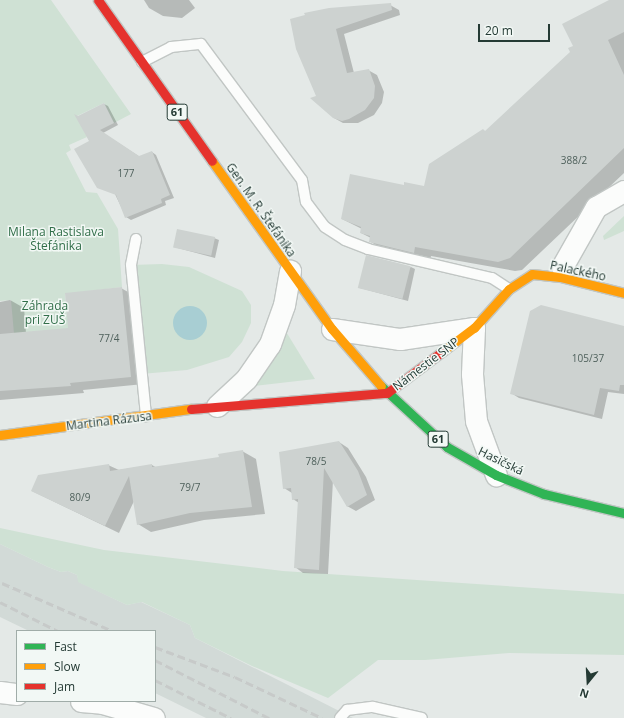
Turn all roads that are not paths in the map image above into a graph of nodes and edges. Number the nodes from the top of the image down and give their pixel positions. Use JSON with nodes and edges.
{"nodes":[{"id":1,"x":98,"y":0,"type":"edge"},
{"id":2,"x":142,"y":62,"type":"junction"},
{"id":3,"x":624,"y":191,"type":"edge"},
{"id":4,"x":136,"y":239,"type":"dead end"},
{"id":5,"x":562,"y":266,"type":"dead end"},
{"id":6,"x":290,"y":271,"type":"junction"},
{"id":7,"x":511,"y":287,"type":"junction"},
{"id":8,"x":624,"y":293,"type":"edge"},
{"id":9,"x":492,"y":308,"type":"joint"},
{"id":10,"x":474,"y":328,"type":"junction"},
{"id":11,"x":332,"y":329,"type":"junction"},
{"id":12,"x":387,"y":393,"type":"junction"},
{"id":13,"x":218,"y":406,"type":"junction"},
{"id":14,"x":146,"y":416,"type":"junction"},
{"id":15,"x":0,"y":435,"type":"edge"},
{"id":16,"x":496,"y":475,"type":"junction"},
{"id":17,"x":624,"y":513,"type":"edge"},
{"id":18,"x":0,"y":692,"type":"edge"},
{"id":19,"x":16,"y":694,"type":"edge"},
{"id":20,"x":92,"y":702,"type":"edge"},
{"id":21,"x":154,"y":718,"type":"edge"},
{"id":22,"x":340,"y":718,"type":"edge"},
{"id":23,"x":422,"y":718,"type":"edge"}],
"edges":[{"from":1,"to":2,"type":"main road","number":"61"},
{"from":2,"to":6,"type":"main road","name":"Gen. M. R. Štefánika","number":"61"},
{"from":2,"to":7,"type":"lane"},
{"from":3,"to":5,"type":"street"},
{"from":4,"to":14,"type":"lane"},
{"from":6,"to":11,"type":"main road","name":"Námestie SNP","number":"61"},
{"from":6,"to":13,"type":"street"},
{"from":7,"to":8,"type":"main road","name":"Palackého"},
{"from":7,"to":9,"type":"main road","name":"Palackého"},
{"from":9,"to":10,"type":"main road","name":"Námestie SNP"},
{"from":10,"to":11,"type":"street","name":"Námestie SNP"},
{"from":10,"to":12,"type":"main road","name":"Námestie SNP"},
{"from":10,"to":16,"type":"street","name":"Námestie SNP"},
{"from":11,"to":12,"type":"main road","name":"Námestie SNP","number":"61"},
{"from":12,"to":13,"type":"main road","name":"Martina Rázusa"},
{"from":12,"to":16,"type":"main road","name":"Hasičská","number":"61"},
{"from":13,"to":14,"type":"main road","name":"Martina Rázusa"},
{"from":14,"to":15,"type":"main road","name":"Martina Rázusa"},
{"from":16,"to":17,"type":"main road","name":"Hasičská","number":"61"},
{"from":18,"to":19,"type":"street"},
{"from":20,"to":21,"type":"street"},
{"from":22,"to":23,"type":"lane"}]}
